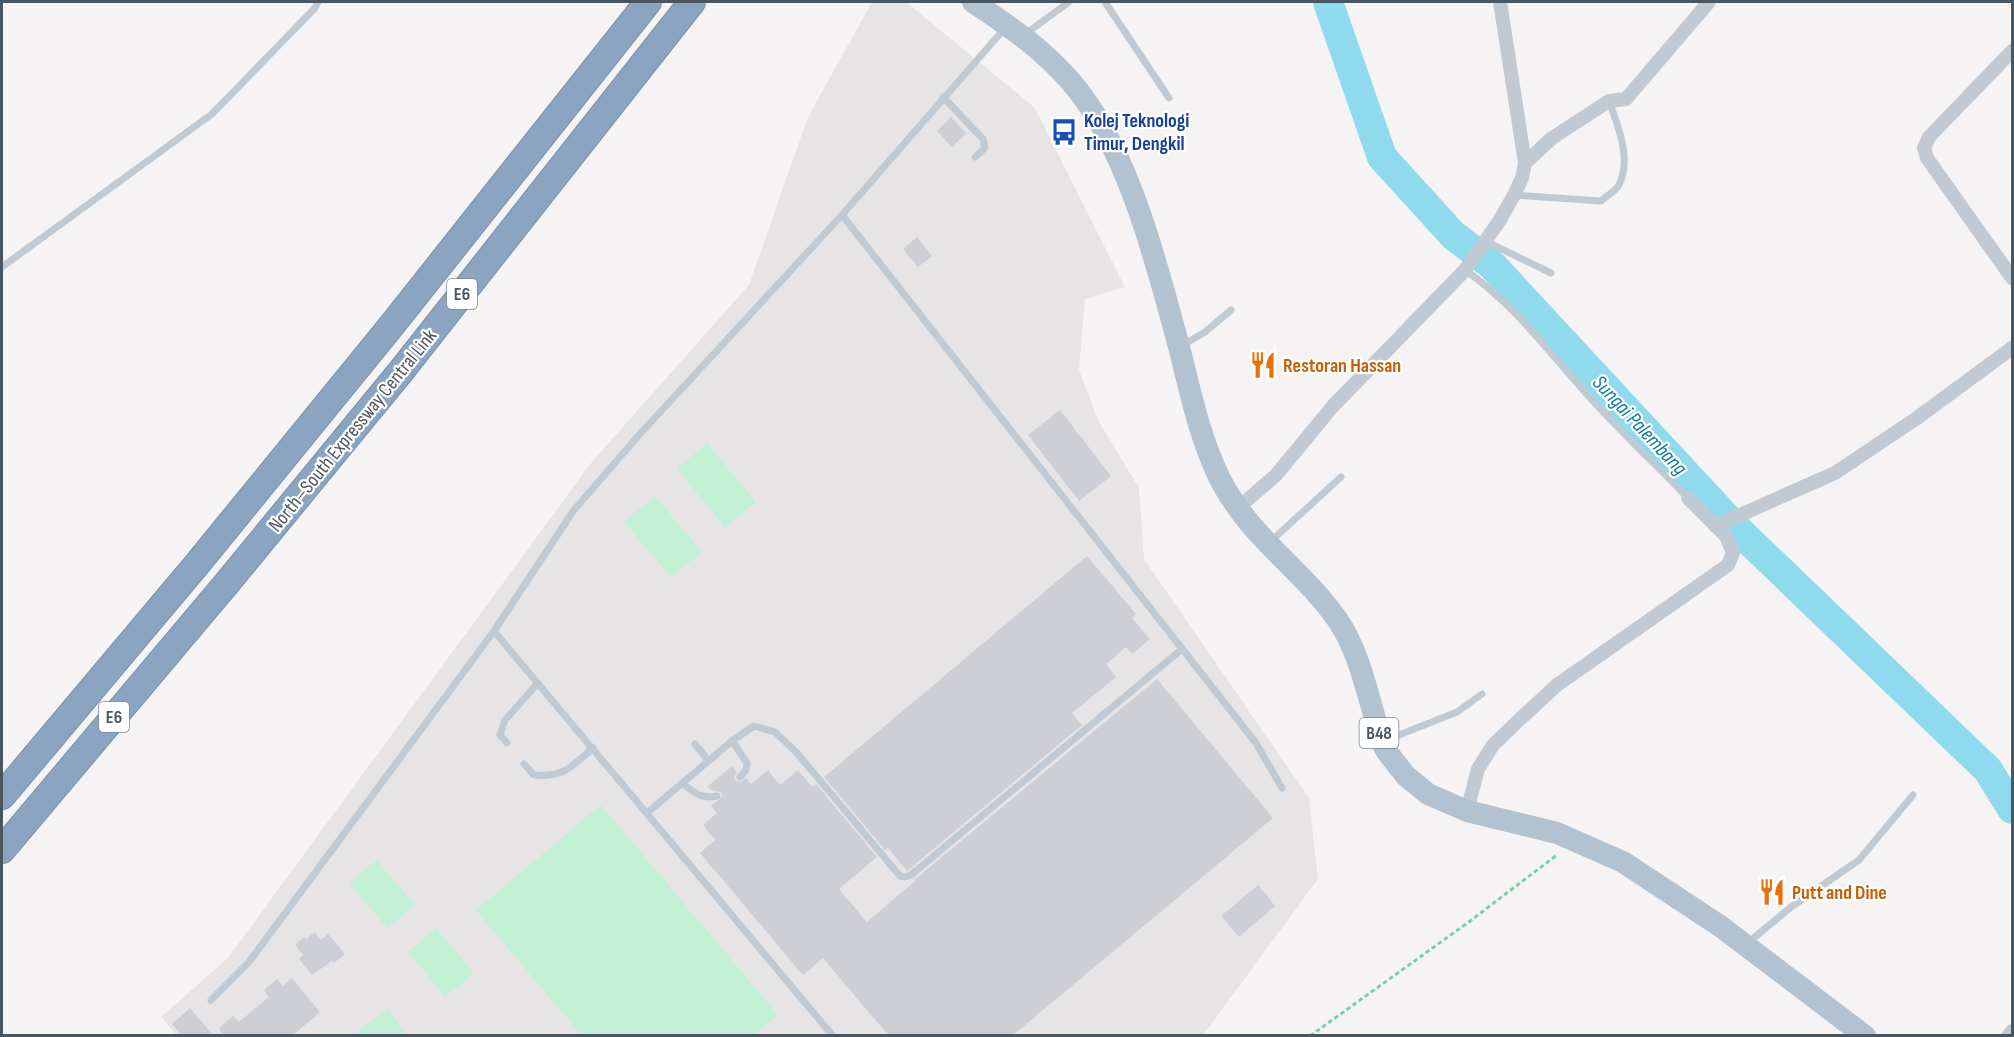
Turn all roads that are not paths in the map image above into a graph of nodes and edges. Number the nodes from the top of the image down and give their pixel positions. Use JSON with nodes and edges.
{"nodes":[{"id":1,"x":318,"y":2,"type":"edge"},
{"id":2,"x":648,"y":2,"type":"edge"},
{"id":3,"x":693,"y":2,"type":"edge"},
{"id":4,"x":973,"y":2,"type":"edge"},
{"id":5,"x":1069,"y":2,"type":"edge"},
{"id":6,"x":1105,"y":2,"type":"edge"},
{"id":7,"x":1500,"y":2,"type":"edge"},
{"id":8,"x":1709,"y":2,"type":"edge"},
{"id":9,"x":1015,"y":30,"type":"junction"},
{"id":10,"x":2013,"y":51,"type":"edge"},
{"id":11,"x":943,"y":97,"type":"junction"},
{"id":12,"x":1169,"y":98,"type":"dead end"},
{"id":13,"x":1608,"y":101,"type":"junction"},
{"id":14,"x":975,"y":157,"type":"dead end"},
{"id":15,"x":1525,"y":163,"type":"junction"},
{"id":16,"x":1515,"y":195,"type":"junction"},
{"id":17,"x":842,"y":215,"type":"junction"},
{"id":18,"x":1484,"y":243,"type":"junction"},
{"id":19,"x":1469,"y":264,"type":"junction"},
{"id":20,"x":2,"y":267,"type":"edge"},
{"id":21,"x":1551,"y":273,"type":"dead end"},
{"id":22,"x":2013,"y":278,"type":"edge"},
{"id":23,"x":1231,"y":310,"type":"dead end"},
{"id":24,"x":1179,"y":348,"type":"junction"},
{"id":25,"x":2013,"y":348,"type":"edge"},
{"id":26,"x":1341,"y":477,"type":"dead end"},
{"id":27,"x":1688,"y":498,"type":"joint"},
{"id":28,"x":1238,"y":508,"type":"junction"},
{"id":29,"x":1718,"y":525,"type":"junction"},
{"id":30,"x":1267,"y":545,"type":"junction"},
{"id":31,"x":494,"y":631,"type":"junction"},
{"id":32,"x":1182,"y":649,"type":"junction"},
{"id":33,"x":538,"y":683,"type":"junction"},
{"id":34,"x":1482,"y":694,"type":"dead end"},
{"id":35,"x":732,"y":741,"type":"junction"},
{"id":36,"x":1382,"y":742,"type":"junction"},
{"id":37,"x":507,"y":743,"type":"dead end"},
{"id":38,"x":694,"y":744,"type":"dead end"},
{"id":39,"x":593,"y":748,"type":"junction"},
{"id":40,"x":708,"y":760,"type":"junction"},
{"id":41,"x":524,"y":764,"type":"dead end"},
{"id":42,"x":740,"y":777,"type":"dead end"},
{"id":43,"x":682,"y":783,"type":"junction"},
{"id":44,"x":1282,"y":788,"type":"dead end"},
{"id":45,"x":1913,"y":795,"type":"dead end"},
{"id":46,"x":2,"y":796,"type":"edge"},
{"id":47,"x":717,"y":796,"type":"dead end"},
{"id":48,"x":1467,"y":811,"type":"junction"},
{"id":49,"x":646,"y":813,"type":"junction"},
{"id":50,"x":2,"y":850,"type":"edge"},
{"id":51,"x":1745,"y":946,"type":"junction"},
{"id":52,"x":211,"y":1000,"type":"dead end"},
{"id":53,"x":2013,"y":1031,"type":"edge"},
{"id":54,"x":833,"y":1035,"type":"edge"},
{"id":55,"x":1865,"y":1035,"type":"edge"},
{"id":56,"x":2008,"y":1035,"type":"edge"}],
"edges":[{"from":1,"to":20,"type":"lane"},
{"from":2,"to":46,"type":"highway","name":"North–South Expressway Central Link","number":"E6"},
{"from":3,"to":50,"type":"highway","name":"North–South Expressway Central Link","number":"E6"},
{"from":4,"to":9,"type":"main road","number":"B48"},
{"from":5,"to":9,"type":"lane"},
{"from":6,"to":12,"type":"lane"},
{"from":7,"to":15,"type":"street"},
{"from":8,"to":13,"type":"street"},
{"from":9,"to":11,"type":"lane"},
{"from":9,"to":24,"type":"main road","number":"B48"},
{"from":10,"to":22,"type":"street"},
{"from":11,"to":14,"type":"lane"},
{"from":11,"to":17,"type":"lane"},
{"from":13,"to":15,"type":"street"},
{"from":13,"to":16,"type":"lane"},
{"from":15,"to":16,"type":"street"},
{"from":16,"to":18,"type":"street"},
{"from":17,"to":31,"type":"lane"},
{"from":17,"to":32,"type":"lane"},
{"from":18,"to":19,"type":"street"},
{"from":18,"to":21,"type":"lane"},
{"from":19,"to":27,"type":"lane"},
{"from":19,"to":28,"type":"street"},
{"from":23,"to":24,"type":"lane"},
{"from":24,"to":28,"type":"main road","number":"B48"},
{"from":25,"to":29,"type":"street"},
{"from":26,"to":30,"type":"lane"},
{"from":27,"to":29,"type":"street"},
{"from":28,"to":30,"type":"main road","number":"B48"},
{"from":29,"to":48,"type":"street"},
{"from":30,"to":36,"type":"main road","number":"B48"},
{"from":31,"to":33,"type":"lane"},
{"from":31,"to":52,"type":"lane"},
{"from":32,"to":35,"type":"lane"},
{"from":32,"to":44,"type":"lane"},
{"from":33,"to":37,"type":"lane"},
{"from":33,"to":39,"type":"lane"},
{"from":34,"to":36,"type":"lane"},
{"from":35,"to":40,"type":"lane"},
{"from":35,"to":42,"type":"lane"},
{"from":36,"to":48,"type":"main road","number":"B48"},
{"from":38,"to":40,"type":"lane"},
{"from":39,"to":41,"type":"lane"},
{"from":39,"to":49,"type":"lane"},
{"from":40,"to":43,"type":"lane"},
{"from":43,"to":47,"type":"lane"},
{"from":43,"to":49,"type":"lane"},
{"from":45,"to":51,"type":"lane"},
{"from":48,"to":51,"type":"main road","number":"B48"},
{"from":49,"to":54,"type":"lane"},
{"from":51,"to":55,"type":"main road","number":"B48"},
{"from":53,"to":56,"type":"street"}]}
